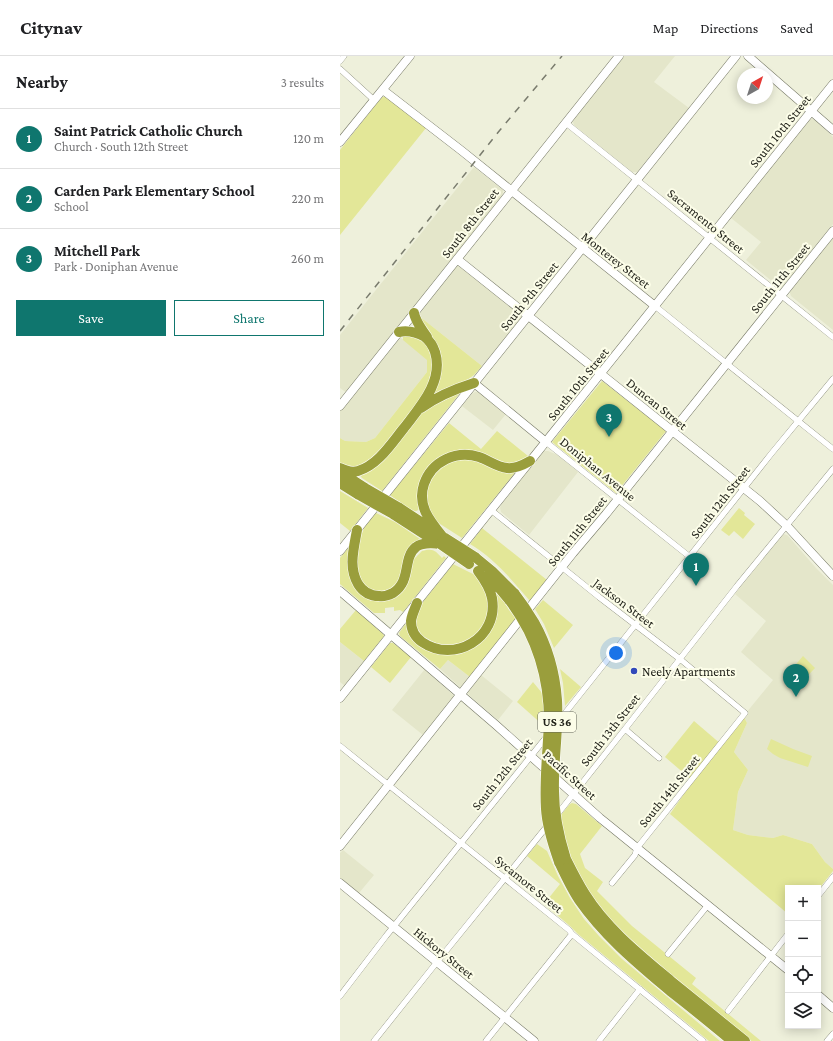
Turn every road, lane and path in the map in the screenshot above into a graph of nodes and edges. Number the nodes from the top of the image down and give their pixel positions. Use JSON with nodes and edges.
{"nodes":[{"id":1,"x":344,"y":56,"type":"edge"},
{"id":2,"x":410,"y":56,"type":"edge"},
{"id":3,"x":619,"y":56,"type":"edge"},
{"id":4,"x":736,"y":56,"type":"edge"},
{"id":5,"x":748,"y":56,"type":"edge"},
{"id":6,"x":340,"y":61,"type":"edge"},
{"id":7,"x":340,"y":69,"type":"edge"},
{"id":8,"x":833,"y":84,"type":"edge"},
{"id":9,"x":383,"y":90,"type":"junction"},
{"id":10,"x":374,"y":100,"type":"junction"},
{"id":11,"x":811,"y":111,"type":"junction"},
{"id":12,"x":566,"y":123,"type":"junction"},
{"id":13,"x":833,"y":130,"type":"edge"},
{"id":14,"x":340,"y":142,"type":"edge"},
{"id":15,"x":637,"y":180,"type":"junction"},
{"id":16,"x":511,"y":191,"type":"junction"},
{"id":17,"x":833,"y":231,"type":"edge"},
{"id":18,"x":709,"y":238,"type":"junction"},
{"id":19,"x":582,"y":248,"type":"junction"},
{"id":20,"x":457,"y":259,"type":"junction"},
{"id":21,"x":781,"y":295,"type":"junction"},
{"id":22,"x":655,"y":306,"type":"junction"},
{"id":23,"x":414,"y":313,"type":"junction"},
{"id":24,"x":528,"y":316,"type":"junction"},
{"id":25,"x":399,"y":332,"type":"junction"},
{"id":26,"x":833,"y":337,"type":"edge"},
{"id":27,"x":429,"y":341,"type":"junction"},
{"id":28,"x":727,"y":363,"type":"junction"},
{"id":29,"x":601,"y":374,"type":"junction"},
{"id":30,"x":833,"y":379,"type":"edge"},
{"id":31,"x":474,"y":383,"type":"junction"},
{"id":32,"x":340,"y":406,"type":"edge"},
{"id":33,"x":415,"y":414,"type":"junction"},
{"id":34,"x":799,"y":420,"type":"junction"},
{"id":35,"x":672,"y":432,"type":"junction"},
{"id":36,"x":546,"y":442,"type":"junction"},
{"id":37,"x":833,"y":448,"type":"edge"},
{"id":38,"x":530,"y":461,"type":"junction"},
{"id":39,"x":340,"y":468,"type":"edge"},
{"id":40,"x":833,"y":469,"type":"edge"},
{"id":41,"x":340,"y":472,"type":"edge"},
{"id":42,"x":340,"y":483,"type":"edge"},
{"id":43,"x":744,"y":489,"type":"junction"},
{"id":44,"x":362,"y":491,"type":"junction"},
{"id":45,"x":618,"y":500,"type":"junction"},
{"id":46,"x":491,"y":510,"type":"junction"},
{"id":47,"x":787,"y":526,"type":"junction"},
{"id":48,"x":357,"y":530,"type":"junction"},
{"id":49,"x":442,"y":539,"type":"junction"},
{"id":50,"x":340,"y":551,"type":"edge"},
{"id":51,"x":690,"y":557,"type":"junction"},
{"id":52,"x":472,"y":560,"type":"junction"},
{"id":53,"x":562,"y":568,"type":"junction"},
{"id":54,"x":478,"y":571,"type":"junction"},
{"id":55,"x":833,"y":576,"type":"edge"},
{"id":56,"x":340,"y":591,"type":"edge"},
{"id":57,"x":513,"y":598,"type":"junction"},
{"id":58,"x":417,"y":603,"type":"junction"},
{"id":59,"x":636,"y":625,"type":"junction"},
{"id":60,"x":391,"y":635,"type":"junction"},
{"id":61,"x":680,"y":659,"type":"junction"},
{"id":62,"x":461,"y":695,"type":"junction"},
{"id":63,"x":340,"y":698,"type":"edge"},
{"id":64,"x":745,"y":713,"type":"joint"},
{"id":65,"x":625,"y":730,"type":"junction"},
{"id":66,"x":340,"y":746,"type":"edge"},
{"id":67,"x":531,"y":756,"type":"junction"},
{"id":68,"x":659,"y":758,"type":"dead end"},
{"id":69,"x":389,"y":786,"type":"junction"},
{"id":70,"x":573,"y":794,"type":"junction"},
{"id":71,"x":461,"y":843,"type":"junction"},
{"id":72,"x":340,"y":846,"type":"edge"},
{"id":73,"x":637,"y":848,"type":"junction"},
{"id":74,"x":562,"y":861,"type":"junction"},
{"id":75,"x":505,"y":878,"type":"junction"},
{"id":76,"x":833,"y":878,"type":"edge"},
{"id":77,"x":340,"y":883,"type":"edge"},
{"id":78,"x":612,"y":883,"type":"dead end"},
{"id":79,"x":821,"y":892,"type":"edge"},
{"id":80,"x":708,"y":905,"type":"junction"},
{"id":81,"x":394,"y":928,"type":"junction"},
{"id":82,"x":572,"y":934,"type":"junction"},
{"id":83,"x":785,"y":938,"type":"edge"},
{"id":84,"x":668,"y":954,"type":"dead end"},
{"id":85,"x":771,"y":956,"type":"junction"},
{"id":86,"x":437,"y":962,"type":"junction"},
{"id":87,"x":785,"y":968,"type":"edge"},
{"id":88,"x":640,"y":989,"type":"junction"},
{"id":89,"x":340,"y":996,"type":"edge"},
{"id":90,"x":821,"y":998,"type":"edge"},
{"id":91,"x":833,"y":1008,"type":"edge"},
{"id":92,"x":728,"y":1011,"type":"dead end"},
{"id":93,"x":506,"y":1017,"type":"junction"},
{"id":94,"x":833,"y":1034,"type":"edge"},
{"id":95,"x":374,"y":1041,"type":"edge"},
{"id":96,"x":486,"y":1041,"type":"edge"},
{"id":97,"x":534,"y":1041,"type":"edge"},
{"id":98,"x":599,"y":1041,"type":"edge"},
{"id":99,"x":703,"y":1041,"type":"edge"},
{"id":100,"x":732,"y":1041,"type":"edge"},
{"id":101,"x":745,"y":1041,"type":"edge"},
{"id":102,"x":827,"y":1041,"type":"edge"}],
"edges":[{"from":1,"to":6,"type":"street"},
{"from":2,"to":9,"type":"street"},
{"from":3,"to":12,"type":"street","name":"South 8th Street"},
{"from":4,"to":15,"type":"street","name":"South 9th Street"},
{"from":5,"to":11,"type":"street"},
{"from":7,"to":10,"type":"street"},
{"from":8,"to":11,"type":"street","name":"South 10th Street"},
{"from":9,"to":10,"type":"street"},
{"from":9,"to":16,"type":"street","name":"Monterey Street"},
{"from":10,"to":14,"type":"street"},
{"from":11,"to":13,"type":"street"},
{"from":11,"to":18,"type":"street","name":"South 10th Street"},
{"from":12,"to":15,"type":"street","name":"Sacramento Street"},
{"from":12,"to":16,"type":"street","name":"South 8th Street"},
{"from":15,"to":18,"type":"street","name":"Sacramento Street"},
{"from":15,"to":19,"type":"street","name":"South 9th Street"},
{"from":16,"to":19,"type":"street","name":"Monterey Street"},
{"from":16,"to":20,"type":"street","name":"South 8th Street"},
{"from":17,"to":21,"type":"street","name":"South 11th Street"},
{"from":18,"to":21,"type":"street","name":"Sacramento Street"},
{"from":18,"to":22,"type":"street","name":"South 10th Street"},
{"from":19,"to":22,"type":"street","name":"Monterey Street"},
{"from":19,"to":24,"type":"street","name":"South 9th Street"},
{"from":20,"to":23,"type":"street","name":"South 8th Street"},
{"from":20,"to":24,"type":"street","name":"Duncan Street"},
{"from":21,"to":26,"type":"street","name":"Sacramento Street"},
{"from":21,"to":28,"type":"street","name":"South 11th Street"},
{"from":22,"to":28,"type":"street","name":"Monterey Street"},
{"from":22,"to":29,"type":"street","name":"South 10th Street"},
{"from":23,"to":25,"type":"street","name":"South 8th Street"},
{"from":23,"to":27,"type":"highway"},
{"from":24,"to":29,"type":"street","name":"Duncan Street"},
{"from":24,"to":31,"type":"street","name":"South 9th Street"},
{"from":25,"to":27,"type":"highway"},
{"from":25,"to":32,"type":"street","name":"South 8th Street"},
{"from":27,"to":33,"type":"highway"},
{"from":28,"to":34,"type":"street","name":"Monterey Street"},
{"from":28,"to":35,"type":"street","name":"South 11th Street"},
{"from":29,"to":35,"type":"street","name":"Duncan Street"},
{"from":29,"to":36,"type":"street","name":"South 10th Street"},
{"from":30,"to":34,"type":"street","name":"South 12th Street"},
{"from":31,"to":33,"type":"highway"},
{"from":31,"to":36,"type":"street","name":"Doniphan Avenue"},
{"from":31,"to":48,"type":"street","name":"South 9th Street"},
{"from":33,"to":39,"type":"highway"},
{"from":34,"to":37,"type":"street","name":"Monterey Street"},
{"from":34,"to":43,"type":"street","name":"South 12th Street"},
{"from":35,"to":43,"type":"street","name":"Duncan Street"},
{"from":35,"to":45,"type":"street","name":"South 11th Street"},
{"from":36,"to":38,"type":"street","name":"South 10th Street"},
{"from":36,"to":45,"type":"street","name":"Doniphan Avenue"},
{"from":38,"to":46,"type":"street","name":"South 10th Street"},
{"from":38,"to":49,"type":"highway"},
{"from":40,"to":47,"type":"street","name":"South 13th Street"},
{"from":41,"to":44,"type":"highway","number":"US 36"},
{"from":42,"to":44,"type":"highway","number":"US 36"},
{"from":43,"to":47,"type":"street","name":"Duncan Street"},
{"from":43,"to":51,"type":"street","name":"South 12th Street"},
{"from":44,"to":49,"type":"highway","number":"US 36","bridge":true},
{"from":45,"to":51,"type":"street","name":"Doniphan Avenue"},
{"from":45,"to":53,"type":"street","name":"South 11th Street"},
{"from":46,"to":53,"type":"street","name":"Jackson Street"},
{"from":46,"to":58,"type":"street","name":"South 10th Street"},
{"from":47,"to":55,"type":"street","name":"Duncan Street"},
{"from":47,"to":61,"type":"street","name":"South 13th Street"},
{"from":48,"to":49,"type":"highway"},
{"from":48,"to":50,"type":"street","name":"South 9th Street"},
{"from":49,"to":52,"type":"highway","number":"US 36","bridge":true},
{"from":51,"to":59,"type":"street","name":"South 12th Street"},
{"from":52,"to":54,"type":"highway","number":"US 36"},
{"from":52,"to":57,"type":"highway","number":"US 36"},
{"from":53,"to":59,"type":"street","name":"Jackson Street"},
{"from":53,"to":62,"type":"street","name":"South 11th Street"},
{"from":54,"to":57,"type":"highway","number":"US 36"},
{"from":54,"to":58,"type":"highway"},
{"from":56,"to":60,"type":"street","name":"Pacific Street"},
{"from":57,"to":74,"type":"highway","number":"US 36","bridge":true},
{"from":58,"to":60,"type":"street","name":"South 10th Street"},
{"from":59,"to":61,"type":"street","name":"Jackson Street"},
{"from":59,"to":67,"type":"street","name":"South 12th Street"},
{"from":60,"to":62,"type":"street","name":"Pacific Street"},
{"from":60,"to":63,"type":"street","name":"South 10th Street"},
{"from":61,"to":64,"type":"street","name":"Jackson Street"},
{"from":61,"to":65,"type":"street","name":"South 13th Street"},
{"from":62,"to":67,"type":"street","name":"Pacific Street"},
{"from":62,"to":69,"type":"street","name":"South 11th Street"},
{"from":64,"to":73,"type":"street","name":"South 14th Street"},
{"from":65,"to":68,"type":"street"},
{"from":65,"to":70,"type":"street","name":"South 13th Street"},
{"from":66,"to":69,"type":"street","name":"Sycamore Street"},
{"from":67,"to":70,"type":"street","name":"Pacific Street"},
{"from":67,"to":71,"type":"street","name":"South 12th Street"},
{"from":69,"to":71,"type":"street","name":"Sycamore Street"},
{"from":69,"to":72,"type":"street","name":"South 11th Street"},
{"from":70,"to":73,"type":"street","name":"Pacific Street"},
{"from":70,"to":75,"type":"street","name":"South 13th Street"},
{"from":71,"to":75,"type":"street","name":"Sycamore Street"},
{"from":71,"to":81,"type":"street","name":"South 12th Street"},
{"from":73,"to":78,"type":"street","name":"South 14th Street"},
{"from":73,"to":80,"type":"street","name":"Pacific Street"},
{"from":74,"to":100,"type":"highway","number":"US 36"},
{"from":74,"to":101,"type":"highway","number":"US 36"},
{"from":75,"to":82,"type":"street","name":"Sycamore Street"},
{"from":75,"to":86,"type":"street","name":"South 13th Street"},
{"from":76,"to":79,"type":"street"},
{"from":77,"to":81,"type":"street","name":"Hickory Street"},
{"from":80,"to":84,"type":"street"},
{"from":80,"to":85,"type":"street","name":"Pacific Street"},
{"from":81,"to":86,"type":"street","name":"Hickory Street"},
{"from":81,"to":89,"type":"street","name":"South 12th Street"},
{"from":82,"to":88,"type":"street","name":"Sycamore Street"},
{"from":82,"to":93,"type":"street"},
{"from":83,"to":85,"type":"street"},
{"from":85,"to":87,"type":"street","name":"Pacific Street"},
{"from":85,"to":92,"type":"street"},
{"from":86,"to":93,"type":"street","name":"Hickory Street"},
{"from":86,"to":95,"type":"street","name":"South 13th Street"},
{"from":88,"to":98,"type":"street"},
{"from":88,"to":99,"type":"street","name":"Sycamore Street"},
{"from":90,"to":91,"type":"street"},
{"from":93,"to":96,"type":"street"},
{"from":93,"to":97,"type":"street","name":"Hickory Street"},
{"from":94,"to":102,"type":"street"}]}
